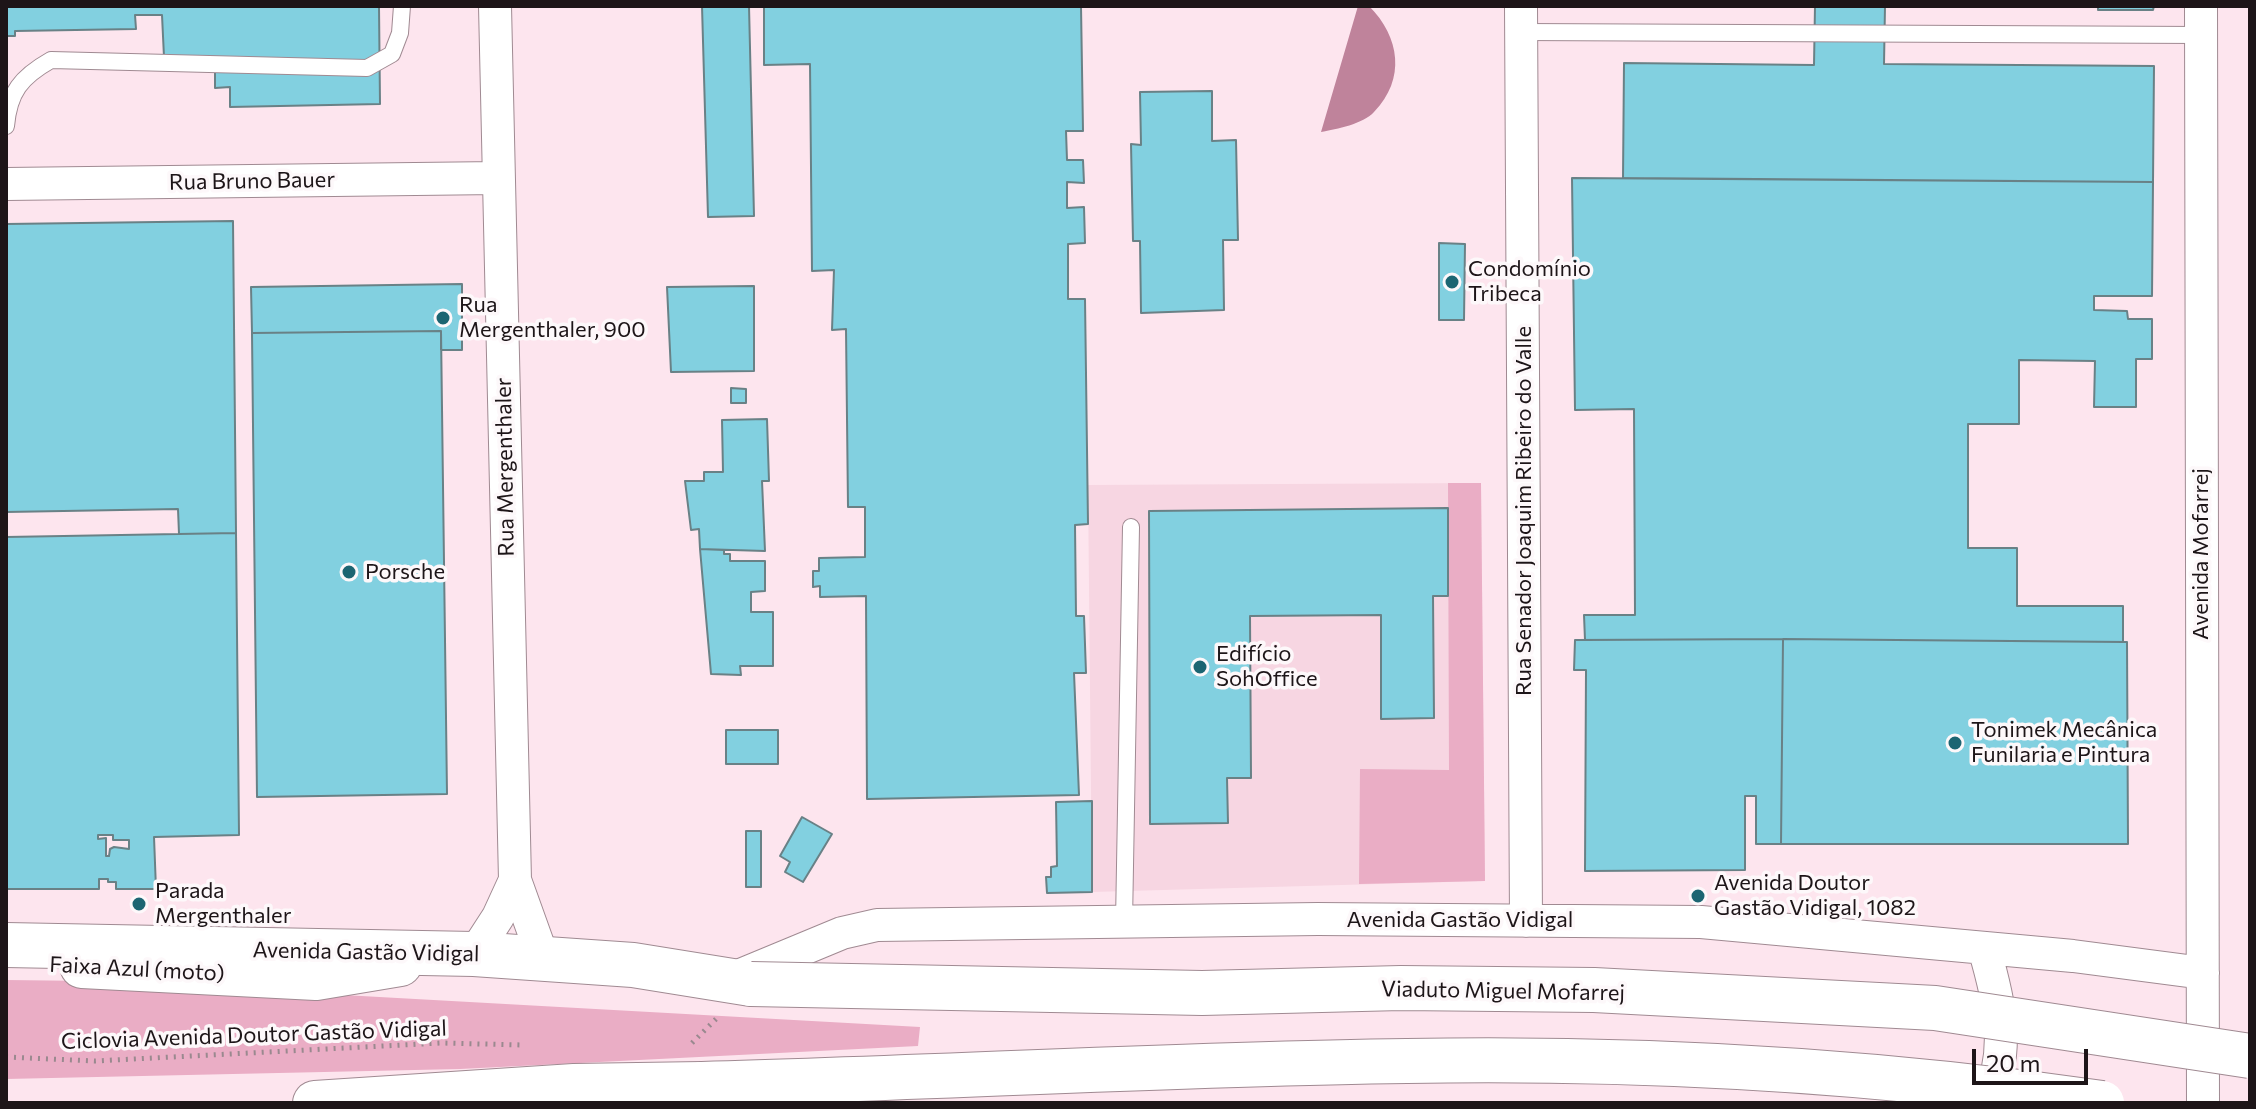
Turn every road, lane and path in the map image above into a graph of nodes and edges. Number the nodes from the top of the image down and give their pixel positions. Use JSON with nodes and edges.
{"nodes":[{"id":1,"x":402,"y":6,"type":"edge"},
{"id":2,"x":495,"y":6,"type":"edge"},
{"id":3,"x":1521,"y":19,"type":"edge"},
{"id":4,"x":2201,"y":20,"type":"edge"},
{"id":5,"x":6,"y":126,"type":"edge"},
{"id":6,"x":497,"y":178,"type":"junction"},
{"id":7,"x":6,"y":184,"type":"edge"},
{"id":8,"x":1131,"y":527,"type":"dead end"},
{"id":9,"x":515,"y":880,"type":"junction"},
{"id":10,"x":1526,"y":921,"type":"junction"},
{"id":11,"x":1124,"y":922,"type":"junction"},
{"id":12,"x":6,"y":945,"type":"edge"},
{"id":13,"x":1984,"y":948,"type":"junction"},
{"id":14,"x":466,"y":954,"type":"junction"},
{"id":15,"x":543,"y":958,"type":"junction"},
{"id":16,"x":6,"y":963,"type":"edge"},
{"id":17,"x":2203,"y":973,"type":"junction"},
{"id":18,"x":738,"y":983,"type":"junction"},
{"id":19,"x":503,"y":1043,"type":"dead end"},
{"id":20,"x":2250,"y":1056,"type":"edge"},
{"id":21,"x":6,"y":1057,"type":"edge"},
{"id":22,"x":691,"y":1094,"type":"edge"},
{"id":23,"x":509,"y":1097,"type":"edge"},
{"id":24,"x":315,"y":1103,"type":"edge"},
{"id":25,"x":1987,"y":1103,"type":"edge"},
{"id":26,"x":2102,"y":1103,"type":"edge"},
{"id":27,"x":2203,"y":1103,"type":"edge"}],
"edges":[{"from":1,"to":5,"type":"lane"},
{"from":2,"to":6,"type":"street","name":"Rua Mergenthaler"},
{"from":3,"to":4,"type":"lane"},
{"from":3,"to":10,"type":"street","name":"Rua Senador Joaquim Ribeiro do Valle"},
{"from":4,"to":17,"type":"street","name":"Avenida Mofarrej"},
{"from":6,"to":7,"type":"street","name":"Rua Bruno Bauer"},
{"from":6,"to":9,"type":"street","name":"Rua Mergenthaler"},
{"from":8,"to":11,"type":"lane"},
{"from":9,"to":14,"type":"street","name":"Rua Mergenthaler"},
{"from":9,"to":15,"type":"street","name":"Rua Mergenthaler"},
{"from":10,"to":11,"type":"street","name":"Avenida Gastão Vidigal"},
{"from":10,"to":13,"type":"street","name":"Avenida Gastão Vidigal"},
{"from":11,"to":18,"type":"street","name":"Avenida Gastão Vidigal"},
{"from":12,"to":14,"type":"main road","name":"Avenida Gastão Vidigal"},
{"from":13,"to":17,"type":"street","name":"Avenida Gastão Vidigal"},
{"from":13,"to":25,"type":"street"},
{"from":14,"to":15,"type":"main road","name":"Avenida Gastão Vidigal"},
{"from":14,"to":16,"type":"main road","name":"Faixa Azul (moto)"},
{"from":15,"to":18,"type":"main road","name":"Avenida Gastão Vidigal"},
{"from":17,"to":27,"type":"street","name":"Avenida Mofarrej"},
{"from":18,"to":20,"type":"main road","name":"Viaduto Miguel Mofarrej","bridge":true},
{"from":19,"to":21,"type":"path","name":"Ciclovia Avenida Doutor Gastão Vidigal"},
{"from":22,"to":23,"type":"main road"},
{"from":22,"to":26,"type":"main road","bridge":true},
{"from":23,"to":24,"type":"main road"}]}
